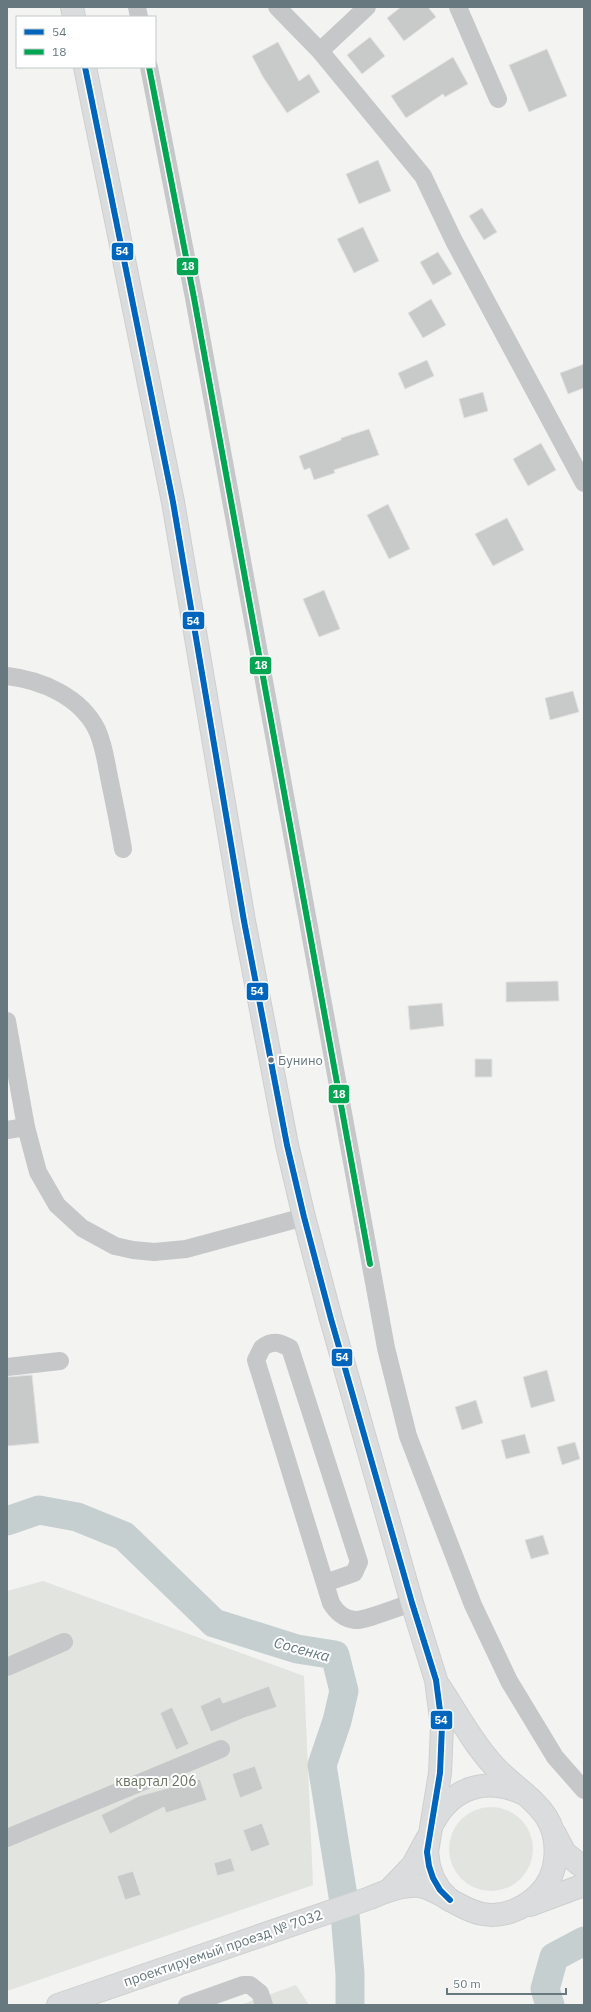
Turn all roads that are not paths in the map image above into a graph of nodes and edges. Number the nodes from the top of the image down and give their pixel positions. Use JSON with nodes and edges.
{"nodes":[{"id":1,"x":277,"y":7,"type":"edge"},
{"id":2,"x":367,"y":7,"type":"edge"},
{"id":3,"x":458,"y":7,"type":"edge"},
{"id":4,"x":320,"y":51,"type":"junction"},
{"id":5,"x":84,"y":68,"type":"edge"},
{"id":6,"x":149,"y":68,"type":"edge"},
{"id":7,"x":498,"y":99,"type":"dead end"},
{"id":8,"x":584,"y":483,"type":"edge"},
{"id":9,"x":7,"y":676,"type":"edge"},
{"id":10,"x":123,"y":849,"type":"dead end"},
{"id":11,"x":7,"y":1021,"type":"edge"},
{"id":12,"x":26,"y":1127,"type":"junction"},
{"id":13,"x":7,"y":1130,"type":"edge"},
{"id":14,"x":304,"y":1217,"type":"junction"},
{"id":15,"x":60,"y":1361,"type":"dead end"},
{"id":16,"x":7,"y":1367,"type":"edge"},
{"id":17,"x":325,"y":1583,"type":"junction"},
{"id":18,"x":412,"y":1603,"type":"junction"},
{"id":19,"x":64,"y":1642,"type":"dead end"},
{"id":20,"x":7,"y":1667,"type":"edge"},
{"id":21,"x":436,"y":1680,"type":"junction"},
{"id":22,"x":221,"y":1748,"type":"dead end"},
{"id":23,"x":584,"y":1790,"type":"edge"},
{"id":24,"x":533,"y":1800,"type":"junction"},
{"id":25,"x":429,"y":1832,"type":"junction"},
{"id":26,"x":554,"y":1834,"type":"junction"},
{"id":27,"x":7,"y":1838,"type":"edge"},
{"id":28,"x":584,"y":1868,"type":"edge"},
{"id":29,"x":584,"y":1885,"type":"edge"},
{"id":30,"x":379,"y":1894,"type":"junction"},
{"id":31,"x":450,"y":1900,"type":"junction"},
{"id":32,"x":514,"y":1911,"type":"junction"},
{"id":33,"x":58,"y":2005,"type":"edge"},
{"id":34,"x":187,"y":2005,"type":"edge"},
{"id":35,"x":264,"y":2005,"type":"edge"}],
"edges":[{"from":1,"to":4,"type":"street"},
{"from":2,"to":4,"type":"street"},
{"from":3,"to":7,"type":"street"},
{"from":4,"to":8,"type":"street"},
{"from":5,"to":14,"type":"main road"},
{"from":6,"to":23,"type":"street"},
{"from":9,"to":10,"type":"street"},
{"from":11,"to":12,"type":"street"},
{"from":12,"to":13,"type":"street"},
{"from":12,"to":14,"type":"street"},
{"from":14,"to":18,"type":"main road"},
{"from":15,"to":16,"type":"street"},
{"from":17,"to":17,"type":"street"},
{"from":17,"to":18,"type":"street"},
{"from":18,"to":21,"type":"main road"},
{"from":19,"to":20,"type":"street"},
{"from":21,"to":24,"type":"main road"},
{"from":21,"to":25,"type":"main road"},
{"from":22,"to":27,"type":"street"},
{"from":24,"to":25,"type":"main road"},
{"from":24,"to":26,"type":"main road"},
{"from":25,"to":30,"type":"main road"},
{"from":25,"to":31,"type":"main road"},
{"from":26,"to":28,"type":"main road"},
{"from":26,"to":32,"type":"main road"},
{"from":29,"to":32,"type":"main road"},
{"from":30,"to":31,"type":"main road","name":"проектируемый проезд № 7032"},
{"from":30,"to":33,"type":"main road","name":"проектируемый проезд № 7032"},
{"from":31,"to":32,"type":"main road"},
{"from":34,"to":35,"type":"street"}]}
